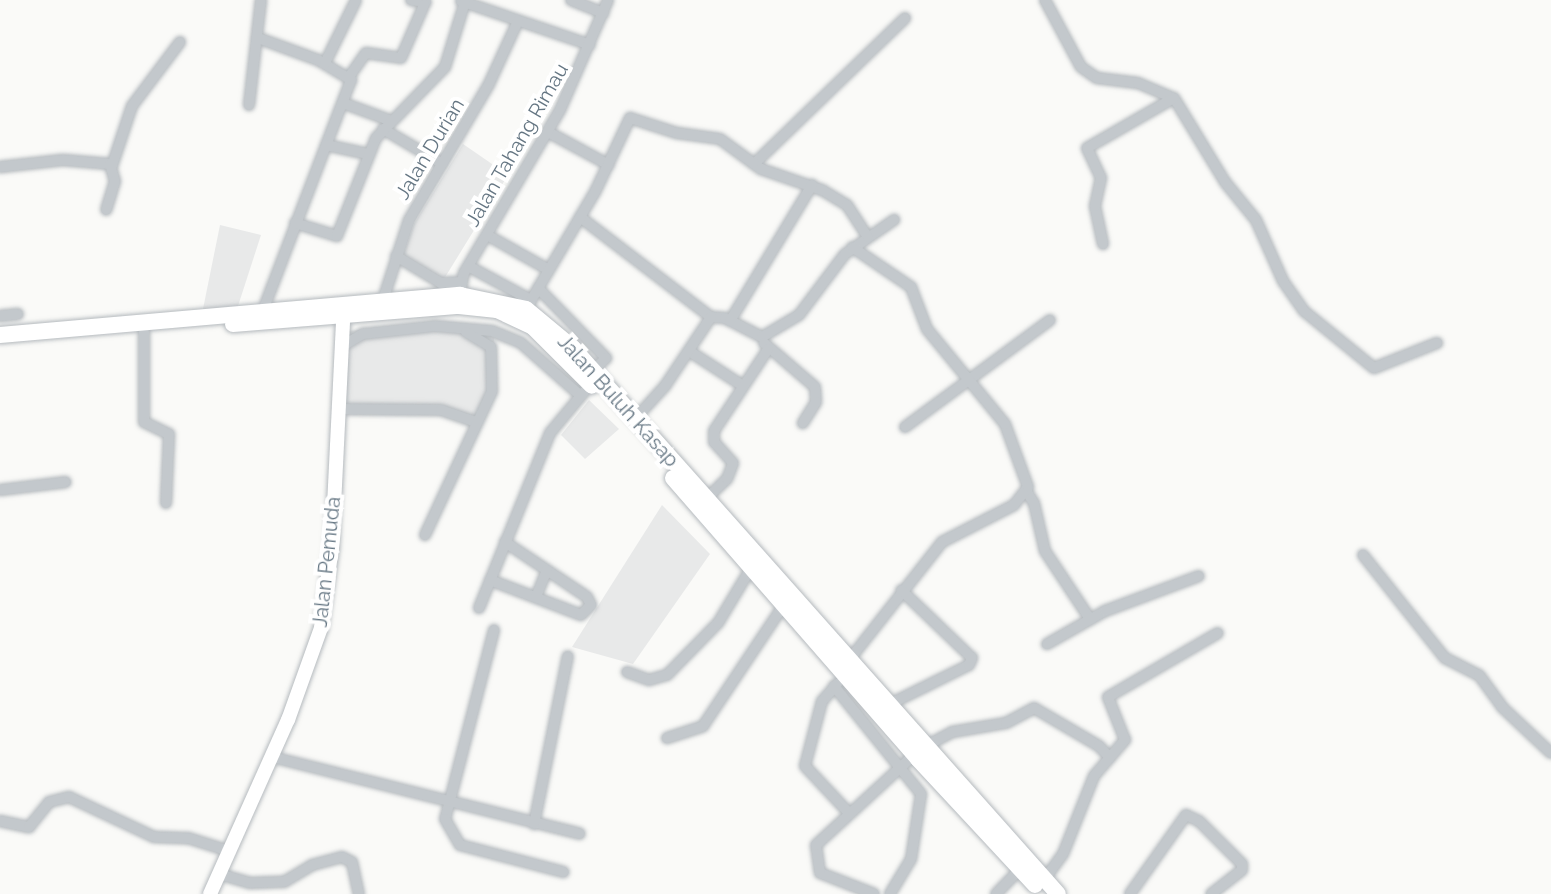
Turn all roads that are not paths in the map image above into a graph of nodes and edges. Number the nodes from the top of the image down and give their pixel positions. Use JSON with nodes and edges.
{"nodes":[{"id":1,"x":261,"y":0,"type":"edge"},
{"id":2,"x":356,"y":0,"type":"edge"},
{"id":3,"x":411,"y":0,"type":"edge"},
{"id":4,"x":503,"y":0,"type":"edge"},
{"id":5,"x":571,"y":0,"type":"edge"},
{"id":6,"x":608,"y":0,"type":"edge"},
{"id":7,"x":1045,"y":0,"type":"edge"},
{"id":8,"x":462,"y":1,"type":"edge"},
{"id":9,"x":426,"y":2,"type":"edge"},
{"id":10,"x":498,"y":13,"type":"junction"},
{"id":11,"x":603,"y":13,"type":"junction"},
{"id":12,"x":905,"y":18,"type":"dead end"},
{"id":13,"x":518,"y":21,"type":"junction"},
{"id":14,"x":258,"y":38,"type":"junction"},
{"id":15,"x":180,"y":42,"type":"dead end"},
{"id":16,"x":590,"y":45,"type":"junction"},
{"id":17,"x":325,"y":63,"type":"junction"},
{"id":18,"x":349,"y":77,"type":"junction"},
{"id":19,"x":1174,"y":98,"type":"junction"},
{"id":20,"x":343,"y":103,"type":"junction"},
{"id":21,"x":249,"y":105,"type":"dead end"},
{"id":22,"x":386,"y":125,"type":"junction"},
{"id":23,"x":548,"y":132,"type":"junction"},
{"id":24,"x":326,"y":145,"type":"junction"},
{"id":25,"x":368,"y":154,"type":"junction"},
{"id":26,"x":443,"y":164,"type":"junction"},
{"id":27,"x":754,"y":164,"type":"junction"},
{"id":28,"x":609,"y":165,"type":"junction"},
{"id":29,"x":112,"y":166,"type":"junction"},
{"id":30,"x":0,"y":167,"type":"edge"},
{"id":31,"x":812,"y":185,"type":"junction"},
{"id":32,"x":106,"y":210,"type":"dead end"},
{"id":33,"x":580,"y":217,"type":"junction"},
{"id":34,"x":894,"y":220,"type":"dead end"},
{"id":35,"x":295,"y":223,"type":"junction"},
{"id":36,"x":487,"y":235,"type":"junction"},
{"id":37,"x":868,"y":237,"type":"junction"},
{"id":38,"x":1103,"y":244,"type":"dead end"},
{"id":39,"x":852,"y":247,"type":"junction"},
{"id":40,"x":396,"y":256,"type":"junction"},
{"id":41,"x":468,"y":266,"type":"junction"},
{"id":42,"x":549,"y":270,"type":"junction"},
{"id":43,"x":538,"y":288,"type":"junction"},
{"id":44,"x":460,"y":294,"type":"junction"},
{"id":45,"x":383,"y":300,"type":"junction"},
{"id":46,"x":529,"y":304,"type":"junction"},
{"id":47,"x":263,"y":310,"type":"junction"},
{"id":48,"x":343,"y":311,"type":"junction"},
{"id":49,"x":18,"y":314,"type":"dead end"},
{"id":50,"x":0,"y":316,"type":"edge"},
{"id":51,"x":711,"y":317,"type":"junction"},
{"id":52,"x":1050,"y":320,"type":"dead end"},
{"id":53,"x":730,"y":321,"type":"junction"},
{"id":54,"x":456,"y":328,"type":"junction"},
{"id":55,"x":144,"y":332,"type":"junction"},
{"id":56,"x":0,"y":335,"type":"edge"},
{"id":57,"x":762,"y":337,"type":"junction"},
{"id":58,"x":1437,"y":343,"type":"dead end"},
{"id":59,"x":0,"y":346,"type":"edge"},
{"id":60,"x":341,"y":347,"type":"junction"},
{"id":61,"x":768,"y":349,"type":"junction"},
{"id":62,"x":689,"y":351,"type":"junction"},
{"id":63,"x":968,"y":379,"type":"junction"},
{"id":64,"x":588,"y":384,"type":"junction"},
{"id":65,"x":743,"y":386,"type":"junction"},
{"id":66,"x":338,"y":409,"type":"junction"},
{"id":67,"x":635,"y":419,"type":"junction"},
{"id":68,"x":475,"y":422,"type":"junction"},
{"id":69,"x":803,"y":423,"type":"dead end"},
{"id":70,"x":905,"y":427,"type":"dead end"},
{"id":71,"x":66,"y":482,"type":"dead end"},
{"id":72,"x":0,"y":490,"type":"edge"},
{"id":73,"x":1027,"y":492,"type":"junction"},
{"id":74,"x":706,"y":499,"type":"junction"},
{"id":75,"x":166,"y":503,"type":"dead end"},
{"id":76,"x":425,"y":535,"type":"dead end"},
{"id":77,"x":505,"y":542,"type":"junction"},
{"id":78,"x":1363,"y":555,"type":"dead end"},
{"id":79,"x":751,"y":568,"type":"junction"},
{"id":80,"x":547,"y":570,"type":"junction"},
{"id":81,"x":1199,"y":576,"type":"dead end"},
{"id":82,"x":490,"y":580,"type":"junction"},
{"id":83,"x":901,"y":590,"type":"junction"},
{"id":84,"x":536,"y":597,"type":"junction"},
{"id":85,"x":783,"y":606,"type":"junction"},
{"id":86,"x":479,"y":608,"type":"dead end"},
{"id":87,"x":1090,"y":619,"type":"junction"},
{"id":88,"x":494,"y":630,"type":"dead end"},
{"id":89,"x":1218,"y":633,"type":"dead end"},
{"id":90,"x":1047,"y":644,"type":"dead end"},
{"id":91,"x":568,"y":656,"type":"dead end"},
{"id":92,"x":627,"y":672,"type":"dead end"},
{"id":93,"x":843,"y":674,"type":"junction"},
{"id":94,"x":888,"y":705,"type":"junction"},
{"id":95,"x":905,"y":734,"type":"junction"},
{"id":96,"x":667,"y":738,"type":"dead end"},
{"id":97,"x":1551,"y":753,"type":"edge"},
{"id":98,"x":272,"y":757,"type":"junction"},
{"id":99,"x":919,"y":757,"type":"junction"},
{"id":100,"x":1110,"y":758,"type":"junction"},
{"id":101,"x":446,"y":801,"type":"junction"},
{"id":102,"x":848,"y":812,"type":"junction"},
{"id":103,"x":0,"y":821,"type":"edge"},
{"id":104,"x":534,"y":824,"type":"junction"},
{"id":105,"x":580,"y":834,"type":"dead end"},
{"id":106,"x":229,"y":851,"type":"junction"},
{"id":107,"x":1020,"y":869,"type":"junction"},
{"id":108,"x":564,"y":872,"type":"dead end"},
{"id":109,"x":219,"y":874,"type":"junction"},
{"id":110,"x":1044,"y":887,"type":"edge"},
{"id":111,"x":210,"y":894,"type":"edge"},
{"id":112,"x":359,"y":894,"type":"edge"},
{"id":113,"x":874,"y":894,"type":"edge"},
{"id":114,"x":890,"y":894,"type":"edge"},
{"id":115,"x":996,"y":894,"type":"edge"},
{"id":116,"x":1058,"y":894,"type":"edge"},
{"id":117,"x":1130,"y":894,"type":"edge"},
{"id":118,"x":1211,"y":894,"type":"edge"}],
"edges":[{"from":1,"to":14,"type":"street"},
{"from":2,"to":17,"type":"street"},
{"from":3,"to":9,"type":"street"},
{"from":4,"to":10,"type":"street"},
{"from":5,"to":11,"type":"street"},
{"from":6,"to":11,"type":"street","name":"Jalan Tahang Rimau"},
{"from":7,"to":19,"type":"street"},
{"from":8,"to":10,"type":"street"},
{"from":8,"to":22,"type":"street"},
{"from":9,"to":18,"type":"street"},
{"from":10,"to":13,"type":"street"},
{"from":11,"to":16,"type":"street","name":"Jalan Tahang Rimau"},
{"from":12,"to":27,"type":"street"},
{"from":13,"to":16,"type":"street"},
{"from":13,"to":26,"type":"street","name":"Jalan Durian"},
{"from":14,"to":17,"type":"street"},
{"from":14,"to":21,"type":"street"},
{"from":15,"to":29,"type":"street"},
{"from":16,"to":23,"type":"street","name":"Jalan Tahang Rimau"},
{"from":17,"to":18,"type":"street"},
{"from":18,"to":20,"type":"street"},
{"from":19,"to":38,"type":"street"},
{"from":19,"to":58,"type":"street"},
{"from":20,"to":22,"type":"street"},
{"from":20,"to":24,"type":"street"},
{"from":22,"to":25,"type":"street"},
{"from":22,"to":26,"type":"street"},
{"from":23,"to":28,"type":"street"},
{"from":23,"to":36,"type":"street","name":"Jalan Tahang Rimau"},
{"from":24,"to":25,"type":"street"},
{"from":24,"to":35,"type":"street"},
{"from":25,"to":35,"type":"street"},
{"from":26,"to":40,"type":"street","name":"Jalan Durian"},
{"from":27,"to":28,"type":"street"},
{"from":27,"to":31,"type":"street"},
{"from":28,"to":33,"type":"street"},
{"from":29,"to":30,"type":"street"},
{"from":29,"to":32,"type":"street"},
{"from":31,"to":37,"type":"street"},
{"from":31,"to":53,"type":"street"},
{"from":33,"to":42,"type":"street"},
{"from":33,"to":51,"type":"street"},
{"from":34,"to":37,"type":"street"},
{"from":35,"to":47,"type":"street"},
{"from":36,"to":41,"type":"street","name":"Jalan Tahang Rimau"},
{"from":36,"to":42,"type":"street"},
{"from":37,"to":39,"type":"street"},
{"from":39,"to":57,"type":"street"},
{"from":39,"to":63,"type":"street"},
{"from":40,"to":44,"type":"street"},
{"from":40,"to":45,"type":"street","name":"Jalan Durian"},
{"from":41,"to":44,"type":"street","name":"Jalan Tahang Rimau"},
{"from":41,"to":46,"type":"street"},
{"from":42,"to":43,"type":"street"},
{"from":43,"to":46,"type":"street"},
{"from":43,"to":64,"type":"street"},
{"from":44,"to":45,"type":"highway","name":"Jalan Buluh Kasap"},
{"from":44,"to":46,"type":"highway","name":"Jalan Buluh Kasap"},
{"from":44,"to":48,"type":"highway","name":"Jalan Buluh Kasap"},
{"from":44,"to":64,"type":"highway","name":"Jalan Buluh Kasap"},
{"from":45,"to":48,"type":"highway","name":"Jalan Buluh Kasap"},
{"from":46,"to":64,"type":"highway","name":"Jalan Buluh Kasap"},
{"from":47,"to":48,"type":"highway","name":"Jalan Buluh Kasap"},
{"from":47,"to":56,"type":"highway","name":"Jalan Buluh Kasap"},
{"from":48,"to":55,"type":"highway","name":"Jalan Buluh Kasap"},
{"from":48,"to":60,"type":"main road","name":"Jalan Pemuda"},
{"from":49,"to":50,"type":"street"},
{"from":51,"to":53,"type":"street"},
{"from":51,"to":62,"type":"street"},
{"from":52,"to":63,"type":"street"},
{"from":53,"to":57,"type":"street"},
{"from":54,"to":60,"type":"street"},
{"from":54,"to":64,"type":"street"},
{"from":54,"to":68,"type":"street"},
{"from":55,"to":59,"type":"highway","name":"Jalan Buluh Kasap"},
{"from":55,"to":75,"type":"street"},
{"from":57,"to":61,"type":"street"},
{"from":60,"to":66,"type":"main road","name":"Jalan Pemuda"},
{"from":61,"to":65,"type":"street"},
{"from":61,"to":69,"type":"street"},
{"from":62,"to":65,"type":"street"},
{"from":62,"to":67,"type":"street"},
{"from":63,"to":70,"type":"street"},
{"from":63,"to":73,"type":"street"},
{"from":64,"to":67,"type":"highway","name":"Jalan Buluh Kasap"},
{"from":64,"to":77,"type":"street"},
{"from":64,"to":79,"type":"highway","name":"Jalan Buluh Kasap"},
{"from":65,"to":74,"type":"street"},
{"from":66,"to":68,"type":"street"},
{"from":66,"to":98,"type":"main road","name":"Jalan Pemuda"},
{"from":67,"to":74,"type":"highway","name":"Jalan Buluh Kasap"},
{"from":68,"to":76,"type":"street"},
{"from":71,"to":72,"type":"street"},
{"from":73,"to":83,"type":"street"},
{"from":73,"to":87,"type":"street"},
{"from":74,"to":93,"type":"highway","name":"Jalan Buluh Kasap"},
{"from":77,"to":80,"type":"street"},
{"from":77,"to":82,"type":"street"},
{"from":78,"to":97,"type":"street"},
{"from":79,"to":85,"type":"highway","name":"Jalan Buluh Kasap"},
{"from":79,"to":92,"type":"street"},
{"from":80,"to":84,"type":"street"},
{"from":80,"to":84,"type":"street"},
{"from":81,"to":87,"type":"street"},
{"from":82,"to":84,"type":"street"},
{"from":82,"to":86,"type":"street"},
{"from":83,"to":93,"type":"street"},
{"from":83,"to":94,"type":"street"},
{"from":85,"to":93,"type":"highway","name":"Jalan Buluh Kasap"},
{"from":85,"to":96,"type":"street"},
{"from":87,"to":90,"type":"street"},
{"from":88,"to":101,"type":"street"},
{"from":89,"to":100,"type":"street"},
{"from":91,"to":104,"type":"street"},
{"from":93,"to":94,"type":"highway","name":"Jalan Buluh Kasap"},
{"from":93,"to":95,"type":"highway","name":"Jalan Buluh Kasap"},
{"from":93,"to":99,"type":"street"},
{"from":93,"to":102,"type":"street"},
{"from":94,"to":95,"type":"highway","name":"Jalan Buluh Kasap"},
{"from":95,"to":99,"type":"highway","name":"Jalan Buluh Kasap"},
{"from":98,"to":101,"type":"street"},
{"from":98,"to":106,"type":"main road","name":"Jalan Pemuda"},
{"from":99,"to":100,"type":"street"},
{"from":99,"to":102,"type":"street"},
{"from":99,"to":107,"type":"highway","name":"Jalan Buluh Kasap"},
{"from":99,"to":110,"type":"highway","name":"Jalan Buluh Kasap"},
{"from":99,"to":114,"type":"street"},
{"from":100,"to":110,"type":"street"},
{"from":101,"to":104,"type":"street"},
{"from":101,"to":108,"type":"street"},
{"from":102,"to":113,"type":"street"},
{"from":103,"to":106,"type":"street"},
{"from":104,"to":105,"type":"street"},
{"from":106,"to":109,"type":"main road","name":"Jalan Pemuda"},
{"from":107,"to":110,"type":"highway","name":"Jalan Buluh Kasap"},
{"from":107,"to":115,"type":"street"},
{"from":109,"to":111,"type":"main road","name":"Jalan Pemuda"},
{"from":109,"to":112,"type":"street"},
{"from":110,"to":116,"type":"highway","name":"Jalan Buluh Kasap"},
{"from":117,"to":118,"type":"street"}]}
